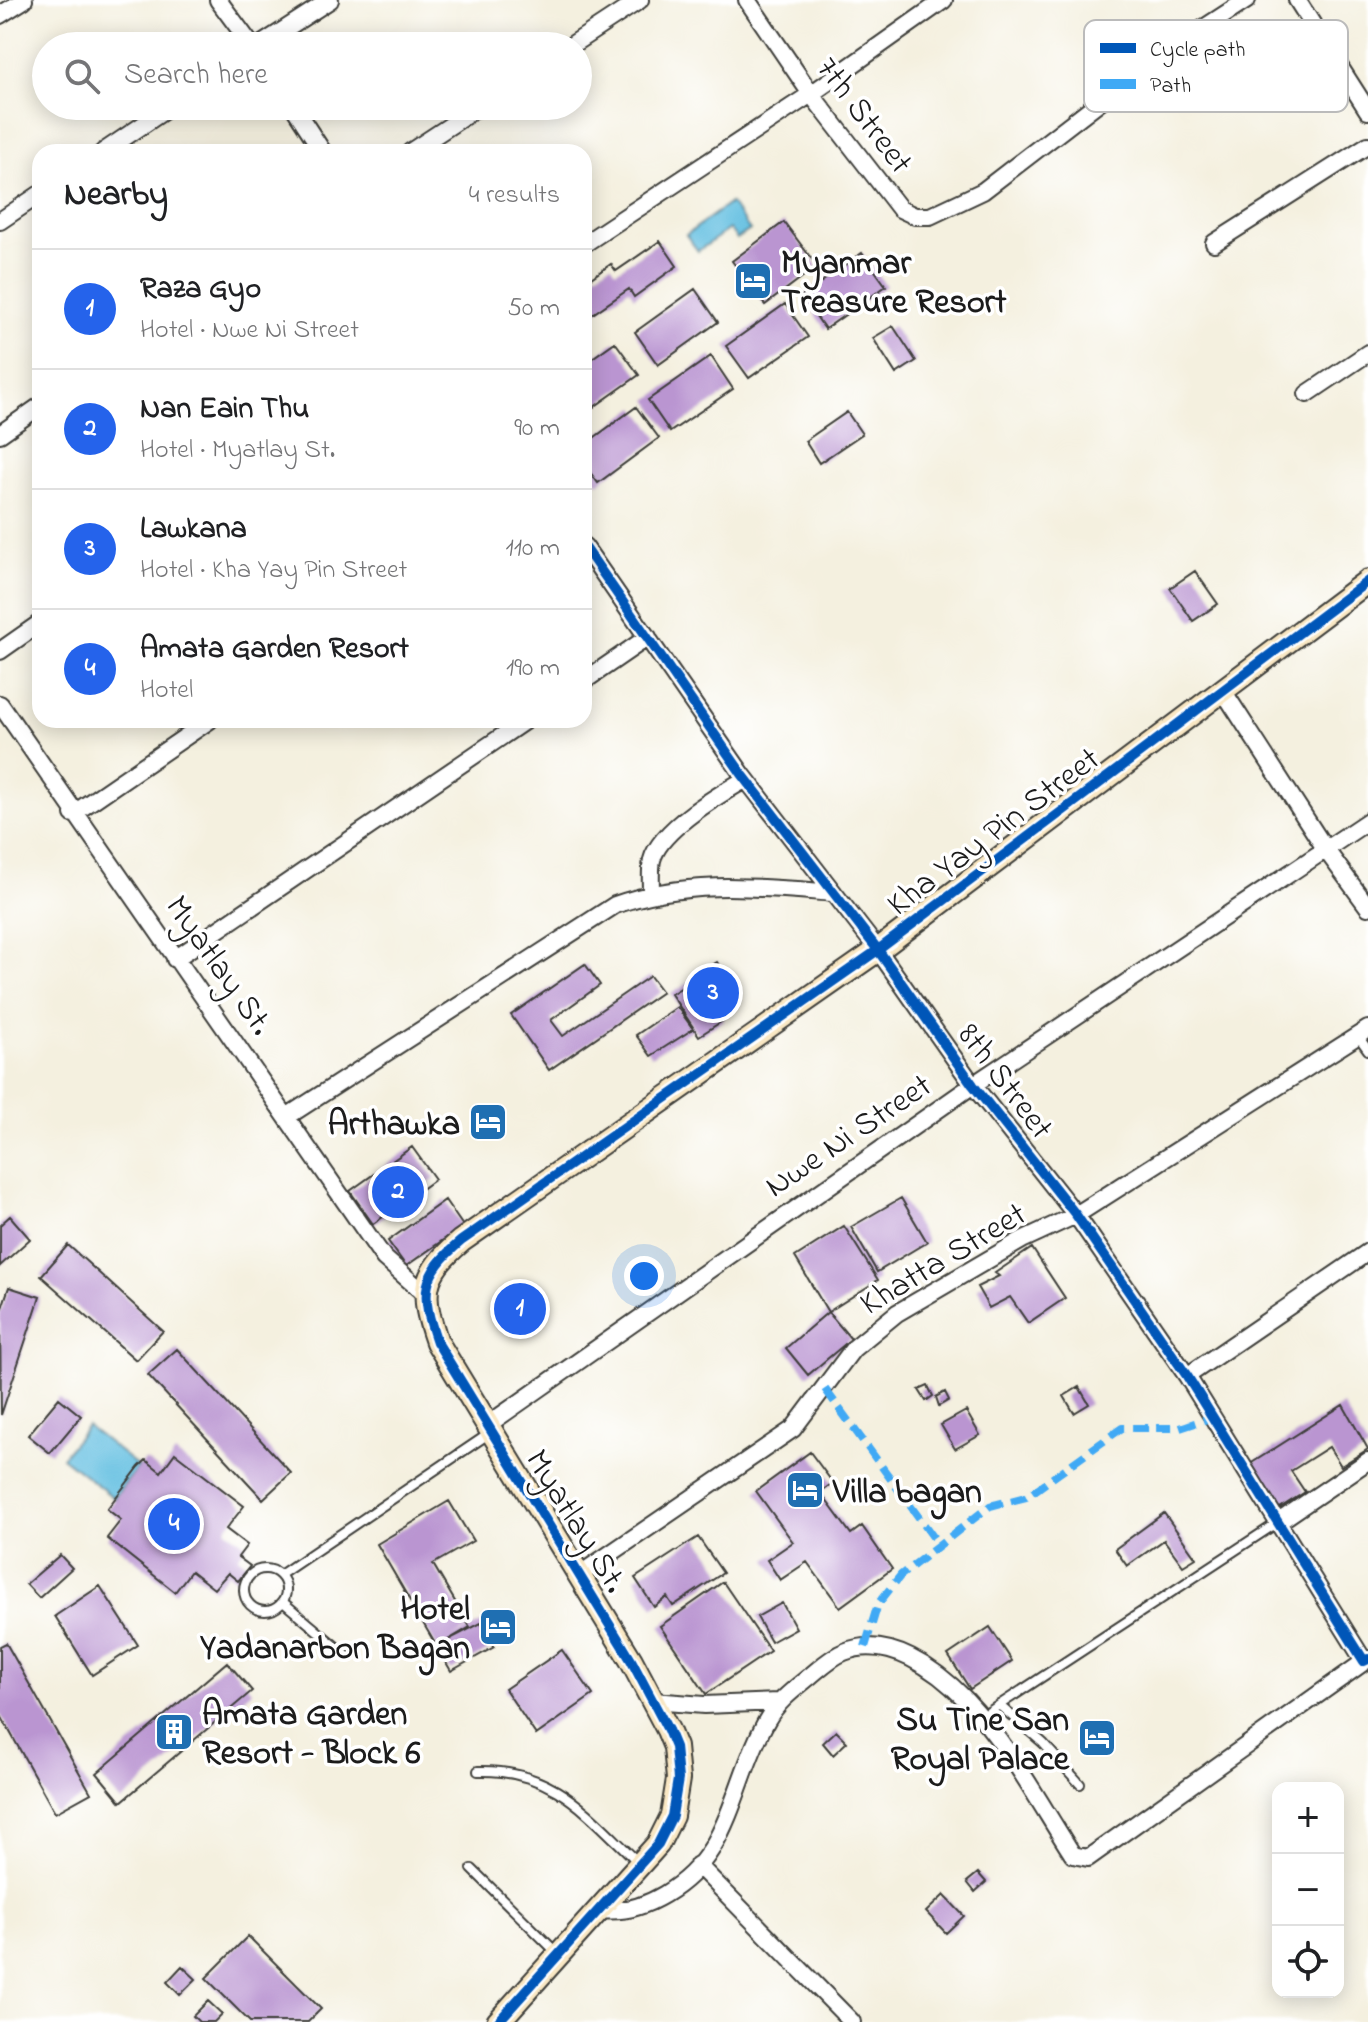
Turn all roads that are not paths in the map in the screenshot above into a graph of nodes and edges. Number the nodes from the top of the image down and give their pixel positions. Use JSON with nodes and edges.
{"nodes":[{"id":1,"x":24,"y":0,"type":"edge"},
{"id":2,"x":218,"y":0,"type":"edge"},
{"id":3,"x":330,"y":0,"type":"edge"},
{"id":4,"x":640,"y":0,"type":"edge"},
{"id":5,"x":747,"y":0,"type":"edge"},
{"id":6,"x":944,"y":0,"type":"edge"},
{"id":7,"x":1247,"y":0,"type":"edge"},
{"id":8,"x":1297,"y":0,"type":"edge"},
{"id":9,"x":0,"y":15,"type":"edge"},
{"id":10,"x":1216,"y":20,"type":"edge"},
{"id":11,"x":1310,"y":20,"type":"edge"},
{"id":12,"x":242,"y":32,"type":"edge"},
{"id":13,"x":281,"y":32,"type":"edge"},
{"id":14,"x":591,"y":32,"type":"edge"},
{"id":15,"x":1348,"y":80,"type":"edge"},
{"id":16,"x":811,"y":94,"type":"junction"},
{"id":17,"x":1368,"y":111,"type":"edge"},
{"id":18,"x":1086,"y":112,"type":"edge"},
{"id":19,"x":150,"y":120,"type":"edge"},
{"id":20,"x":302,"y":120,"type":"edge"},
{"id":21,"x":459,"y":120,"type":"edge"},
{"id":22,"x":115,"y":144,"type":"edge"},
{"id":23,"x":318,"y":144,"type":"edge"},
{"id":24,"x":422,"y":144,"type":"edge"},
{"id":25,"x":1368,"y":145,"type":"edge"},
{"id":26,"x":32,"y":199,"type":"edge"},
{"id":27,"x":0,"y":221,"type":"edge"},
{"id":28,"x":592,"y":239,"type":"edge"},
{"id":29,"x":1214,"y":243,"type":"dead end"},
{"id":30,"x":1368,"y":353,"type":"edge"},
{"id":31,"x":1307,"y":394,"type":"dead end"},
{"id":32,"x":32,"y":412,"type":"edge"},
{"id":33,"x":0,"y":434,"type":"edge"},
{"id":34,"x":592,"y":557,"type":"edge"},
{"id":35,"x":1368,"y":581,"type":"edge"},
{"id":36,"x":32,"y":629,"type":"edge"},
{"id":37,"x":648,"y":637,"type":"junction"},
{"id":38,"x":0,"y":651,"type":"edge"},
{"id":39,"x":592,"y":676,"type":"edge"},
{"id":40,"x":1222,"y":689,"type":"junction"},
{"id":41,"x":0,"y":704,"type":"edge"},
{"id":42,"x":198,"y":728,"type":"edge"},
{"id":43,"x":514,"y":728,"type":"edge"},
{"id":44,"x":746,"y":779,"type":"junction"},
{"id":45,"x":73,"y":814,"type":"junction"},
{"id":46,"x":1368,"y":821,"type":"edge"},
{"id":47,"x":1326,"y":850,"type":"junction"},
{"id":48,"x":651,"y":892,"type":"junction"},
{"id":49,"x":834,"y":893,"type":"junction"},
{"id":50,"x":1368,"y":907,"type":"edge"},
{"id":51,"x":878,"y":950,"type":"junction"},
{"id":52,"x":175,"y":959,"type":"junction"},
{"id":53,"x":1365,"y":1038,"type":"edge"},
{"id":54,"x":973,"y":1085,"type":"junction"},
{"id":55,"x":288,"y":1116,"type":"junction"},
{"id":56,"x":1076,"y":1215,"type":"junction"},
{"id":57,"x":1368,"y":1252,"type":"edge"},
{"id":58,"x":425,"y":1294,"type":"junction"},
{"id":59,"x":1187,"y":1376,"type":"junction"},
{"id":60,"x":488,"y":1429,"type":"junction"},
{"id":61,"x":1368,"y":1461,"type":"edge"},
{"id":62,"x":1277,"y":1523,"type":"junction"},
{"id":63,"x":280,"y":1575,"type":"junction"},
{"id":64,"x":579,"y":1575,"type":"junction"},
{"id":65,"x":283,"y":1602,"type":"junction"},
{"id":66,"x":345,"y":1654,"type":"dead end"},
{"id":67,"x":1366,"y":1660,"type":"edge"},
{"id":68,"x":653,"y":1701,"type":"junction"},
{"id":69,"x":778,"y":1702,"type":"junction"},
{"id":70,"x":999,"y":1705,"type":"junction"},
{"id":71,"x":981,"y":1717,"type":"junction"},
{"id":72,"x":478,"y":1771,"type":"dead end"},
{"id":73,"x":1080,"y":1784,"type":"dead end"},
{"id":74,"x":641,"y":1865,"type":"junction"},
{"id":75,"x":698,"y":1865,"type":"junction"},
{"id":76,"x":472,"y":1869,"type":"dead end"},
{"id":77,"x":602,"y":1910,"type":"junction"},
{"id":78,"x":560,"y":1956,"type":"junction"},
{"id":79,"x":498,"y":2022,"type":"edge"},
{"id":80,"x":852,"y":2022,"type":"edge"}],
"edges":[{"from":1,"to":9,"type":"street"},
{"from":2,"to":12,"type":"street"},
{"from":3,"to":13,"type":"street"},
{"from":4,"to":14,"type":"street"},
{"from":5,"to":16,"type":"street","name":"7th Street"},
{"from":6,"to":16,"type":"street"},
{"from":7,"to":10,"type":"street","name":"7th Street"},
{"from":8,"to":11,"type":"street"},
{"from":15,"to":17,"type":"street"},
{"from":16,"to":18,"type":"street","name":"7th Street"},
{"from":16,"to":28,"type":"street"},
{"from":19,"to":22,"type":"street"},
{"from":20,"to":23,"type":"street"},
{"from":21,"to":24,"type":"street"},
{"from":25,"to":29,"type":"street"},
{"from":26,"to":27,"type":"street"},
{"from":30,"to":31,"type":"street"},
{"from":32,"to":33,"type":"street"},
{"from":34,"to":37,"type":"street","name":"8th Street"},
{"from":35,"to":40,"type":"street","name":"Kha Yay Pin Street"},
{"from":36,"to":38,"type":"street"},
{"from":37,"to":39,"type":"street"},
{"from":37,"to":44,"type":"street","name":"8th Street"},
{"from":40,"to":47,"type":"street"},
{"from":40,"to":51,"type":"street","name":"Kha Yay Pin Street"},
{"from":41,"to":45,"type":"street","name":"Myatlay St."},
{"from":42,"to":45,"type":"street"},
{"from":43,"to":52,"type":"street"},
{"from":44,"to":48,"type":"street"},
{"from":44,"to":49,"type":"street","name":"8th Street"},
{"from":45,"to":52,"type":"street","name":"Myatlay St."},
{"from":46,"to":47,"type":"street","name":"Nwe Ni Street"},
{"from":47,"to":50,"type":"street"},
{"from":47,"to":54,"type":"street","name":"Nwe Ni Street"},
{"from":48,"to":49,"type":"street"},
{"from":48,"to":55,"type":"street"},
{"from":49,"to":51,"type":"street","name":"8th Street"},
{"from":51,"to":54,"type":"street","name":"8th Street"},
{"from":51,"to":58,"type":"street","name":"Kha Yay Pin Street"},
{"from":52,"to":55,"type":"street","name":"Myatlay St."},
{"from":53,"to":56,"type":"street","name":"Khatta Street"},
{"from":54,"to":56,"type":"street","name":"8th Street"},
{"from":54,"to":60,"type":"street","name":"Nwe Ni Street"},
{"from":55,"to":58,"type":"street","name":"Myatlay St."},
{"from":56,"to":59,"type":"street","name":"8th Street"},
{"from":56,"to":64,"type":"street","name":"Khatta Street"},
{"from":57,"to":59,"type":"street"},
{"from":58,"to":60,"type":"street","name":"Myatlay St."},
{"from":59,"to":62,"type":"street","name":"8th Street"},
{"from":60,"to":63,"type":"lane"},
{"from":60,"to":64,"type":"street","name":"Myatlay St."},
{"from":61,"to":62,"type":"street"},
{"from":62,"to":67,"type":"street","name":"8th Street"},
{"from":62,"to":70,"type":"lane"},
{"from":63,"to":65,"type":"lane"},
{"from":63,"to":65,"type":"lane"},
{"from":64,"to":68,"type":"street","name":"Myatlay St."},
{"from":65,"to":66,"type":"lane"},
{"from":67,"to":71,"type":"street"},
{"from":68,"to":69,"type":"street"},
{"from":68,"to":74,"type":"street","name":"Myatlay St."},
{"from":69,"to":71,"type":"street"},
{"from":69,"to":75,"type":"street"},
{"from":70,"to":71,"type":"lane"},
{"from":70,"to":73,"type":"lane"},
{"from":72,"to":74,"type":"lane"},
{"from":74,"to":77,"type":"street","name":"Myatlay St."},
{"from":75,"to":77,"type":"street"},
{"from":75,"to":80,"type":"street"},
{"from":76,"to":78,"type":"lane"},
{"from":77,"to":78,"type":"street","name":"Myatlay St."},
{"from":78,"to":79,"type":"street","name":"Myatlay St."}]}
